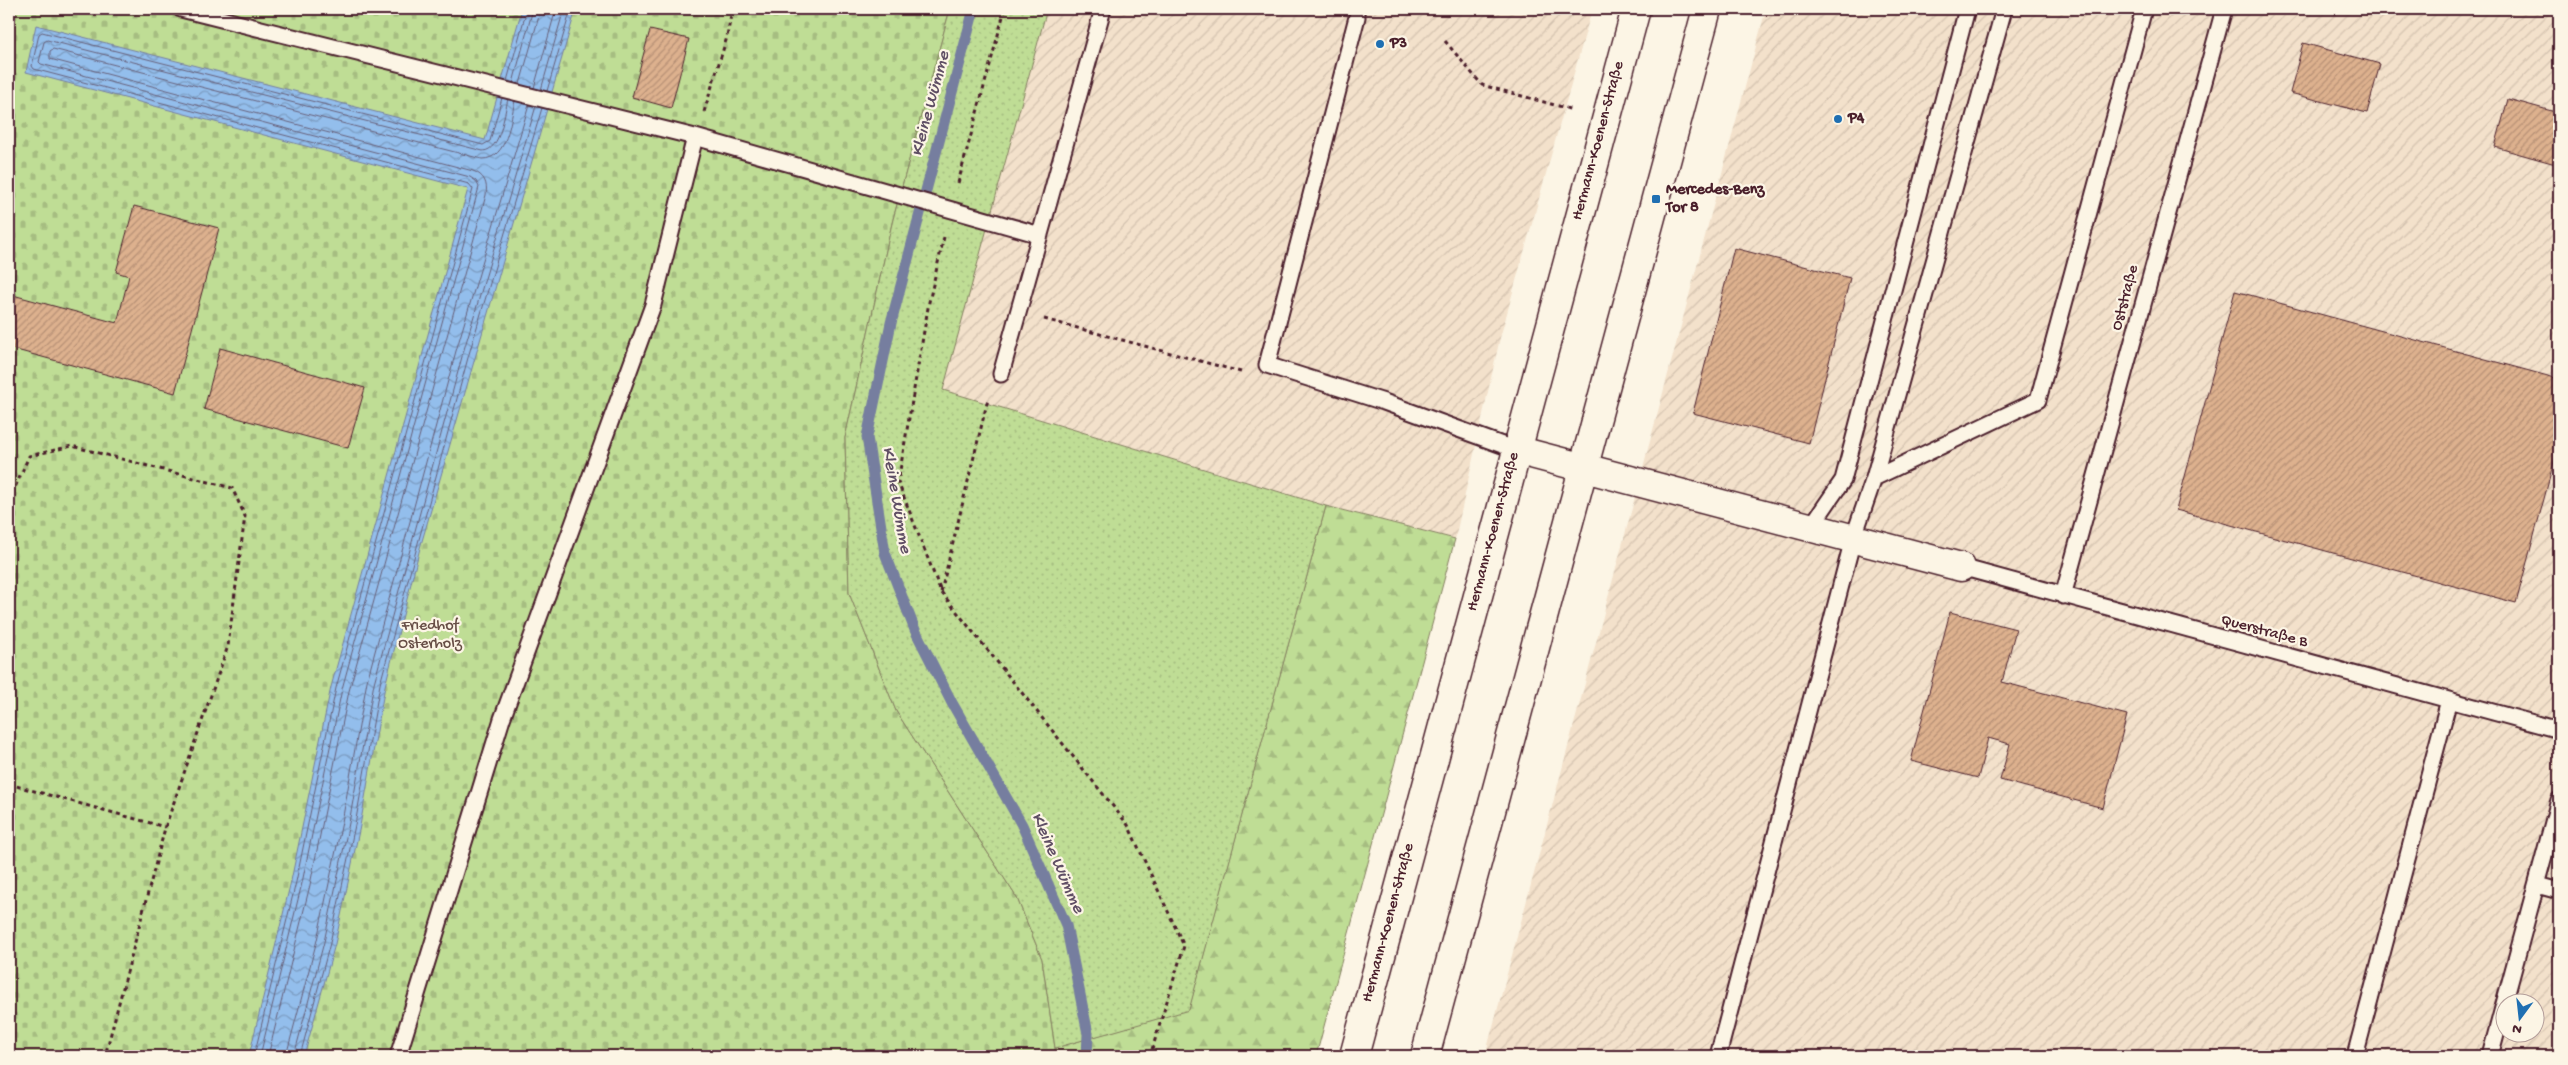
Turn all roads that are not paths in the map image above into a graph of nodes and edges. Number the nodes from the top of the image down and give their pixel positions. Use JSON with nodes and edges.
{"nodes":[{"id":1,"x":181,"y":9,"type":"edge"},
{"id":2,"x":1104,"y":9,"type":"edge"},
{"id":3,"x":1636,"y":9,"type":"edge"},
{"id":4,"x":1706,"y":9,"type":"edge"},
{"id":5,"x":1967,"y":9,"type":"edge"},
{"id":6,"x":2004,"y":9,"type":"edge"},
{"id":7,"x":2144,"y":9,"type":"edge"},
{"id":8,"x":2224,"y":9,"type":"edge"},
{"id":9,"x":1357,"y":18,"type":"dead end"},
{"id":10,"x":695,"y":137,"type":"junction"},
{"id":11,"x":1040,"y":235,"type":"junction"},
{"id":12,"x":1001,"y":374,"type":"road end"},
{"id":13,"x":1516,"y":450,"type":"junction"},
{"id":14,"x":1584,"y":470,"type":"junction"},
{"id":15,"x":1874,"y":478,"type":"junction"},
{"id":16,"x":1810,"y":528,"type":"junction"},
{"id":17,"x":1853,"y":539,"type":"junction"},
{"id":18,"x":1961,"y":567,"type":"joint"},
{"id":19,"x":2063,"y":596,"type":"junction"},
{"id":20,"x":2449,"y":700,"type":"junction"},
{"id":21,"x":2559,"y":730,"type":"edge"},
{"id":22,"x":2559,"y":800,"type":"edge"},
{"id":23,"x":2537,"y":885,"type":"junction"},
{"id":24,"x":2559,"y":891,"type":"edge"},
{"id":25,"x":398,"y":1056,"type":"edge"},
{"id":26,"x":1354,"y":1056,"type":"edge"},
{"id":27,"x":1425,"y":1056,"type":"edge"},
{"id":28,"x":1718,"y":1056,"type":"edge"},
{"id":29,"x":2354,"y":1056,"type":"edge"},
{"id":30,"x":2490,"y":1056,"type":"edge"}],
"edges":[{"from":1,"to":10,"type":"lane"},
{"from":2,"to":11,"type":"lane"},
{"from":3,"to":13,"type":"main road","name":"Hermann-Koenen-Straße"},
{"from":4,"to":14,"type":"main road"},
{"from":5,"to":16,"type":"lane"},
{"from":6,"to":15,"type":"lane"},
{"from":7,"to":15,"type":"lane"},
{"from":8,"to":19,"type":"lane","name":"Oststraße"},
{"from":9,"to":13,"type":"lane"},
{"from":10,"to":11,"type":"lane"},
{"from":10,"to":25,"type":"lane"},
{"from":11,"to":12,"type":"lane"},
{"from":13,"to":14,"type":"main road"},
{"from":13,"to":26,"type":"main road","name":"Hermann-Koenen-Straße"},
{"from":14,"to":16,"type":"main road"},
{"from":14,"to":27,"type":"main road"},
{"from":15,"to":17,"type":"lane"},
{"from":16,"to":17,"type":"main road"},
{"from":17,"to":18,"type":"main road"},
{"from":17,"to":28,"type":"lane"},
{"from":18,"to":19,"type":"lane","name":"Querstraße B"},
{"from":19,"to":20,"type":"lane","name":"Querstraße B"},
{"from":20,"to":21,"type":"lane","name":"Querstraße B"},
{"from":20,"to":29,"type":"lane"},
{"from":22,"to":23,"type":"lane"},
{"from":23,"to":24,"type":"lane"},
{"from":23,"to":30,"type":"lane"}]}
